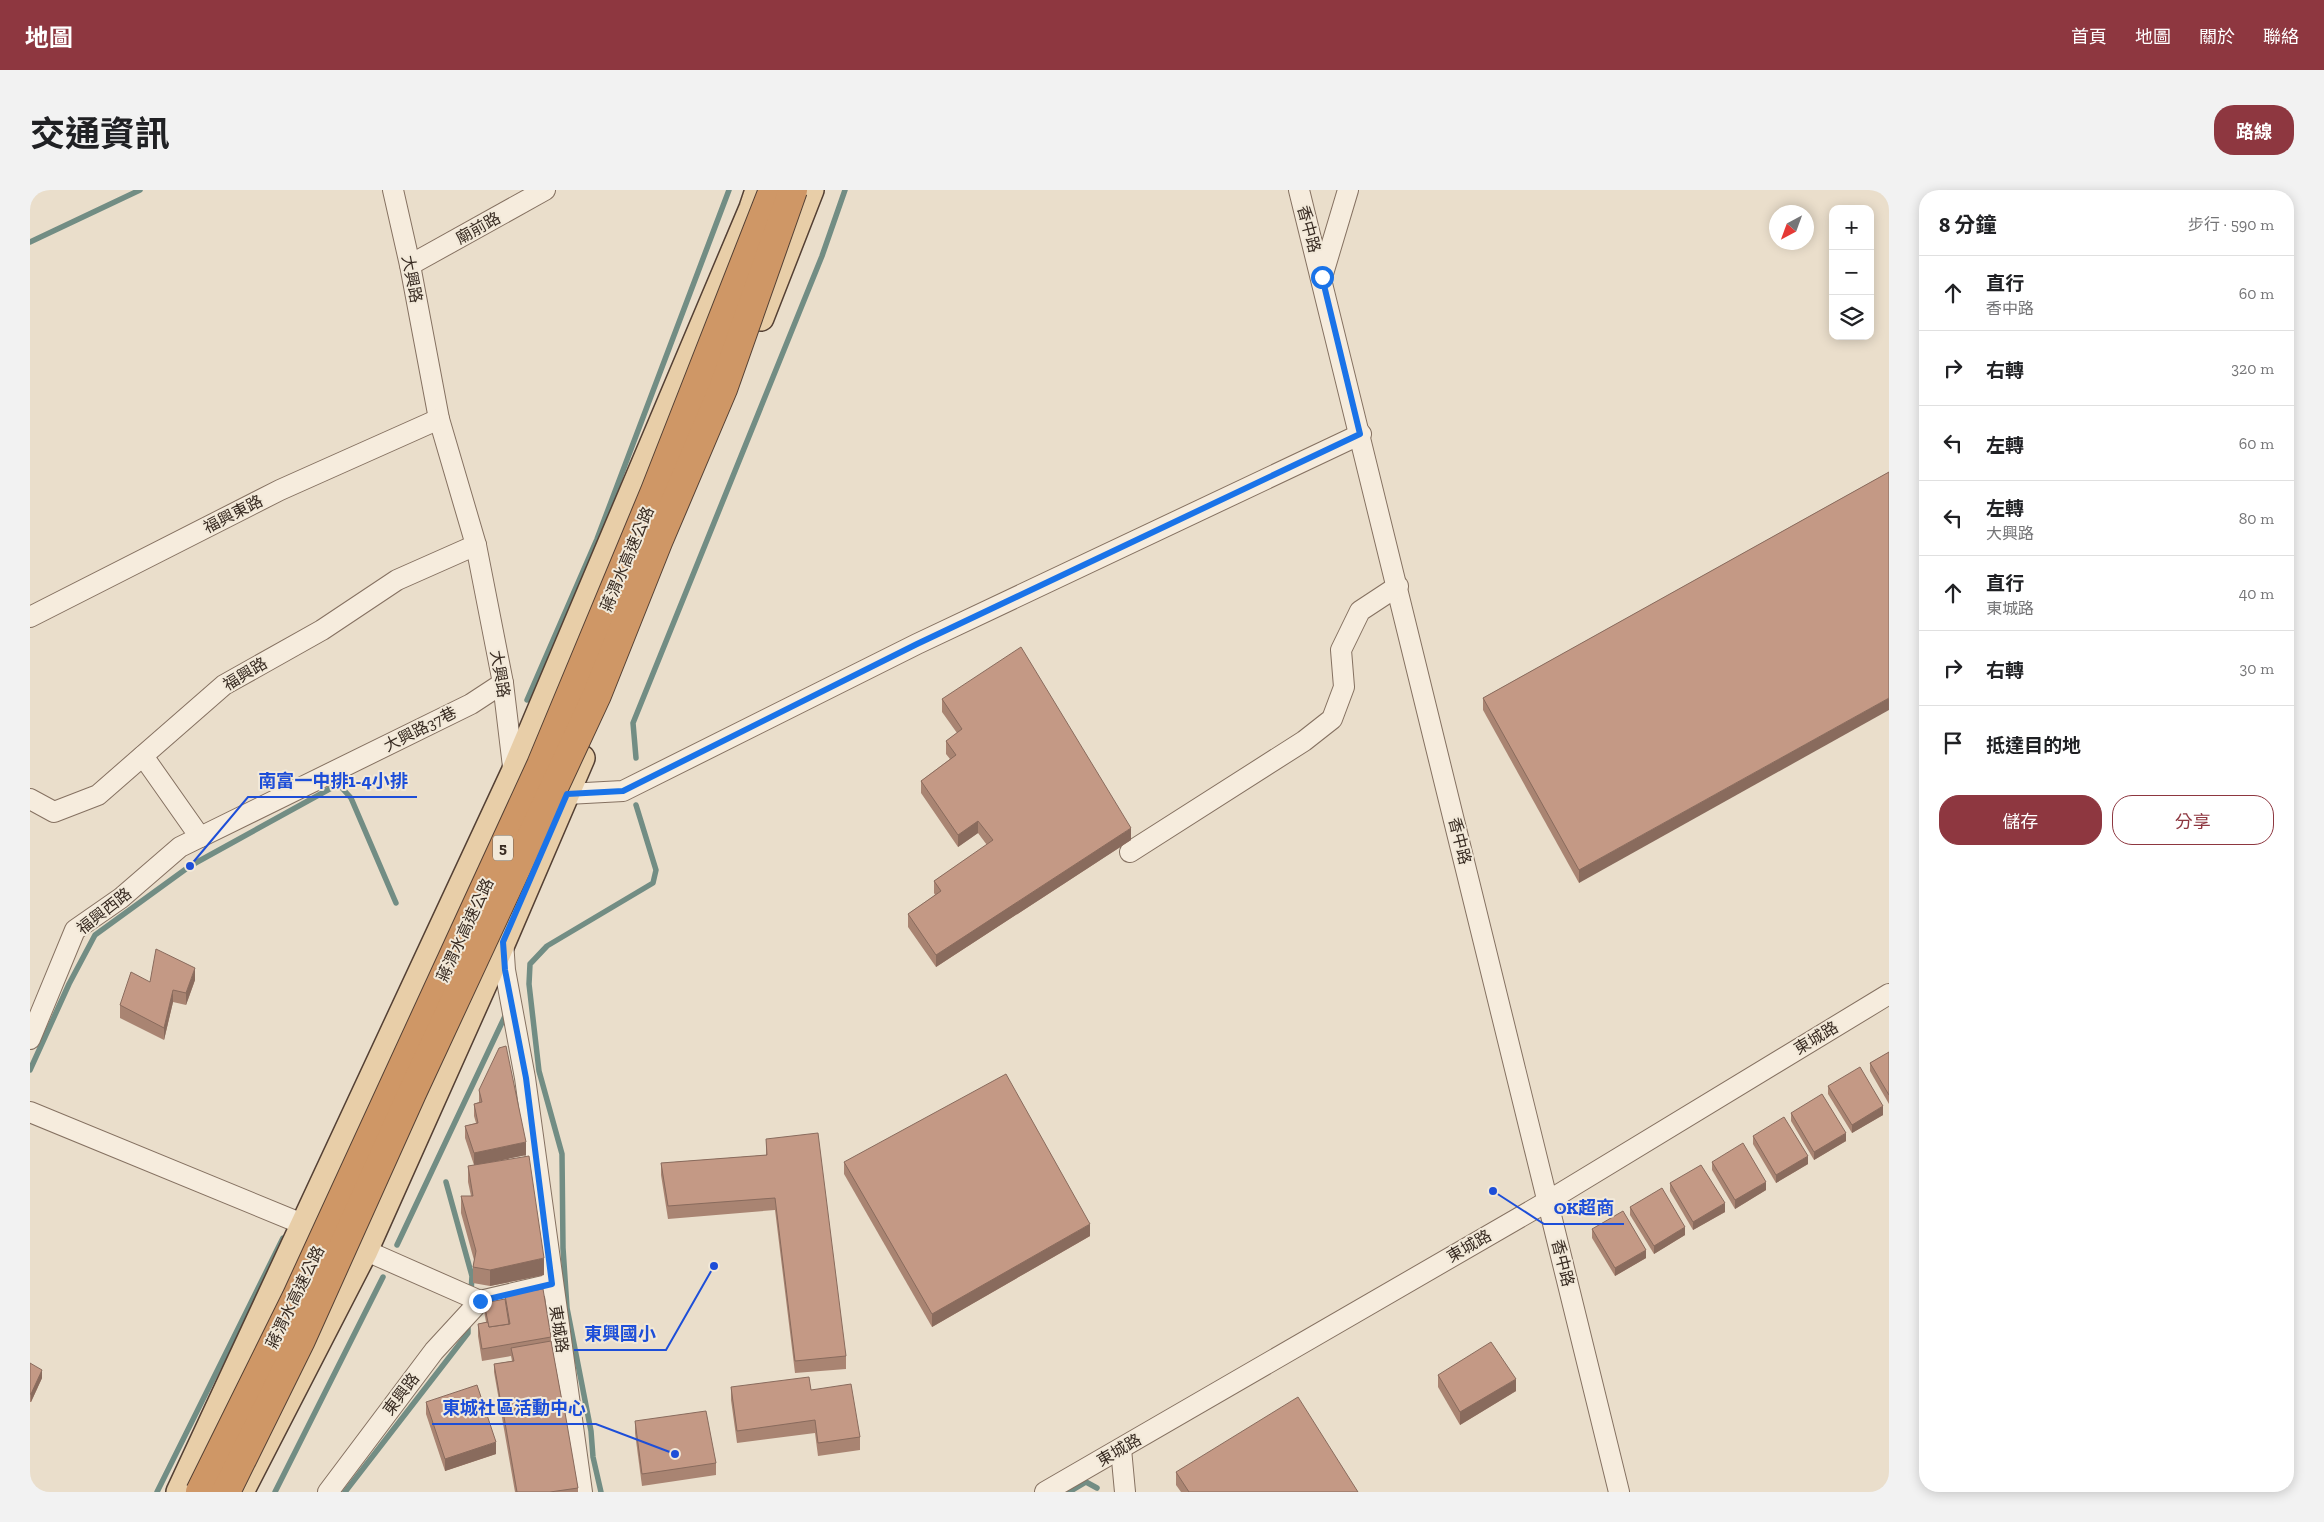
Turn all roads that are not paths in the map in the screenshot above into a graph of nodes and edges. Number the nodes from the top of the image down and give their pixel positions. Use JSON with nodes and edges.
{"nodes":[{"id":1,"x":393,"y":190,"type":"edge"},
{"id":2,"x":545,"y":190,"type":"edge"},
{"id":3,"x":758,"y":190,"type":"edge"},
{"id":4,"x":773,"y":190,"type":"edge"},
{"id":5,"x":793,"y":190,"type":"edge"},
{"id":6,"x":811,"y":190,"type":"edge"},
{"id":7,"x":1299,"y":190,"type":"edge"},
{"id":8,"x":1348,"y":190,"type":"edge"},
{"id":9,"x":410,"y":265,"type":"junction"},
{"id":10,"x":1322,"y":277,"type":"junction"},
{"id":11,"x":439,"y":419,"type":"junction"},
{"id":12,"x":1360,"y":434,"type":"junction"},
{"id":13,"x":476,"y":545,"type":"junction"},
{"id":14,"x":1398,"y":586,"type":"junction"},
{"id":15,"x":585,"y":604,"type":"junction"},
{"id":16,"x":30,"y":617,"type":"edge"},
{"id":17,"x":636,"y":631,"type":"junction"},
{"id":18,"x":503,"y":683,"type":"junction"},
{"id":19,"x":143,"y":756,"type":"junction"},
{"id":20,"x":514,"y":772,"type":"junction"},
{"id":21,"x":567,"y":794,"type":"junction"},
{"id":22,"x":30,"y":799,"type":"edge"},
{"id":23,"x":200,"y":837,"type":"junction"},
{"id":24,"x":1130,"y":852,"type":"dead end"},
{"id":25,"x":503,"y":942,"type":"junction"},
{"id":26,"x":1889,"y":994,"type":"edge"},
{"id":27,"x":30,"y":1039,"type":"edge"},
{"id":28,"x":377,"y":1066,"type":"junction"},
{"id":29,"x":434,"y":1095,"type":"junction"},
{"id":30,"x":30,"y":1112,"type":"edge"},
{"id":31,"x":538,"y":1167,"type":"joint"},
{"id":32,"x":1548,"y":1200,"type":"junction"},
{"id":33,"x":304,"y":1225,"type":"junction"},
{"id":34,"x":365,"y":1250,"type":"junction"},
{"id":35,"x":552,"y":1284,"type":"junction"},
{"id":36,"x":480,"y":1301,"type":"junction"},
{"id":37,"x":1121,"y":1449,"type":"junction"},
{"id":38,"x":179,"y":1492,"type":"edge"},
{"id":39,"x":200,"y":1492,"type":"edge"},
{"id":40,"x":226,"y":1492,"type":"edge"},
{"id":41,"x":241,"y":1492,"type":"edge"},
{"id":42,"x":328,"y":1492,"type":"edge"},
{"id":43,"x":582,"y":1492,"type":"edge"},
{"id":44,"x":1045,"y":1492,"type":"edge"},
{"id":45,"x":1125,"y":1492,"type":"edge"},
{"id":46,"x":1619,"y":1492,"type":"edge"}],
"edges":[{"from":1,"to":9,"type":"street","name":"大興路"},
{"from":2,"to":9,"type":"street","name":"廟前路"},
{"from":3,"to":15,"type":"main road"},
{"from":4,"to":39,"type":"highway","name":"蔣渭水高速公路","number":"5","bridge":true},
{"from":5,"to":40,"type":"highway","name":"蔣渭水高速公路","number":"5","bridge":true},
{"from":6,"to":17,"type":"main road"},
{"from":7,"to":10,"type":"street","name":"香中路"},
{"from":8,"to":10,"type":"street"},
{"from":9,"to":11,"type":"street","name":"大興路"},
{"from":10,"to":12,"type":"street","name":"香中路"},
{"from":11,"to":13,"type":"street","name":"大興路"},
{"from":11,"to":16,"type":"street","name":"福興東路"},
{"from":12,"to":14,"type":"street","name":"香中路"},
{"from":12,"to":21,"type":"street"},
{"from":13,"to":18,"type":"street","name":"大興路"},
{"from":13,"to":19,"type":"street","name":"福興路"},
{"from":14,"to":24,"type":"street"},
{"from":14,"to":32,"type":"street","name":"香中路"},
{"from":15,"to":17,"type":"main road"},
{"from":15,"to":20,"type":"main road"},
{"from":17,"to":21,"type":"main road"},
{"from":18,"to":20,"type":"street","name":"大興路"},
{"from":18,"to":23,"type":"street","name":"大興路37巷"},
{"from":19,"to":22,"type":"street","name":"福興路"},
{"from":19,"to":23,"type":"street"},
{"from":20,"to":25,"type":"street","name":"大興路"},
{"from":20,"to":28,"type":"main road"},
{"from":21,"to":25,"type":"main road"},
{"from":23,"to":27,"type":"street","name":"福興西路"},
{"from":25,"to":29,"type":"main road"},
{"from":25,"to":31,"type":"street","name":"大興路"},
{"from":26,"to":32,"type":"street","name":"東城路"},
{"from":28,"to":29,"type":"main road"},
{"from":28,"to":33,"type":"main road"},
{"from":29,"to":34,"type":"main road"},
{"from":30,"to":33,"type":"street"},
{"from":31,"to":35,"type":"street","name":"東城路"},
{"from":32,"to":37,"type":"street","name":"東城路"},
{"from":32,"to":46,"type":"street","name":"香中路"},
{"from":33,"to":34,"type":"street"},
{"from":33,"to":38,"type":"main road"},
{"from":34,"to":36,"type":"street"},
{"from":34,"to":41,"type":"main road"},
{"from":35,"to":36,"type":"street"},
{"from":35,"to":43,"type":"street","name":"東城路"},
{"from":36,"to":42,"type":"street","name":"東興路"},
{"from":37,"to":44,"type":"street","name":"東城路"},
{"from":37,"to":45,"type":"street"}]}
